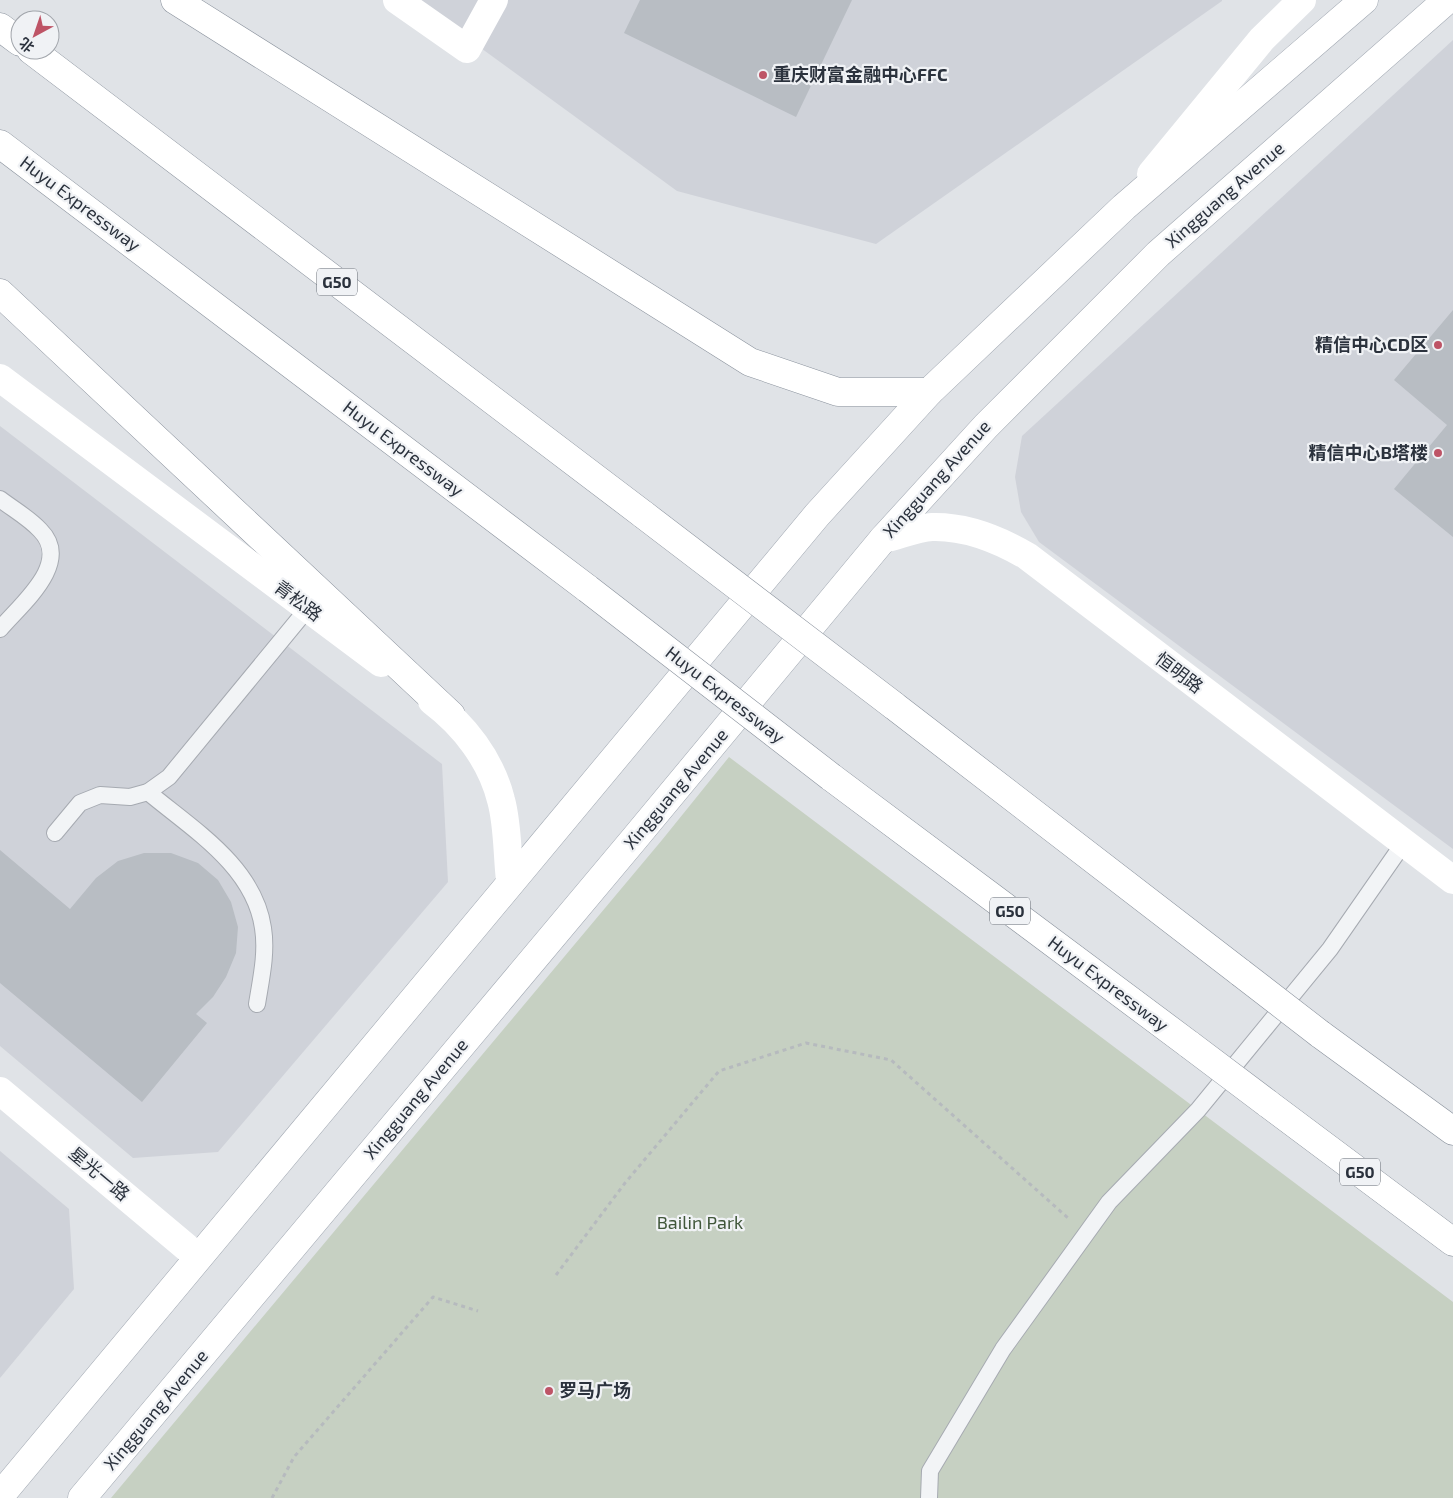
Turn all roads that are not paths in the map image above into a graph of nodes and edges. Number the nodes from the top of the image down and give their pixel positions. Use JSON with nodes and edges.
{"nodes":[{"id":1,"x":175,"y":0,"type":"edge"},
{"id":2,"x":397,"y":0,"type":"edge"},
{"id":3,"x":494,"y":0,"type":"edge"},
{"id":4,"x":1302,"y":0,"type":"edge"},
{"id":5,"x":1364,"y":0,"type":"edge"},
{"id":6,"x":1447,"y":0,"type":"edge"},
{"id":7,"x":44,"y":60,"type":"edge"},
{"id":8,"x":0,"y":144,"type":"edge"},
{"id":9,"x":1124,"y":207,"type":"junction"},
{"id":10,"x":0,"y":293,"type":"edge"},
{"id":11,"x":0,"y":378,"type":"edge"},
{"id":12,"x":930,"y":392,"type":"junction"},
{"id":13,"x":0,"y":499,"type":"edge"},
{"id":14,"x":883,"y":540,"type":"junction"},
{"id":15,"x":308,"y":608,"type":"junction"},
{"id":16,"x":0,"y":629,"type":"edge"},
{"id":17,"x":451,"y":715,"type":"junction"},
{"id":18,"x":148,"y":792,"type":"junction"},
{"id":19,"x":55,"y":833,"type":"dead end"},
{"id":20,"x":1403,"y":844,"type":"junction"},
{"id":21,"x":510,"y":880,"type":"junction"},
{"id":22,"x":1453,"y":880,"type":"edge"},
{"id":23,"x":257,"y":1004,"type":"dead end"},
{"id":24,"x":0,"y":1091,"type":"edge"},
{"id":25,"x":1453,"y":1131,"type":"edge"},
{"id":26,"x":1453,"y":1242,"type":"edge"},
{"id":27,"x":198,"y":1258,"type":"junction"},
{"id":28,"x":0,"y":1496,"type":"edge"},
{"id":29,"x":82,"y":1498,"type":"edge"},
{"id":30,"x":929,"y":1498,"type":"edge"}],
"edges":[{"from":1,"to":12,"type":"main road"},
{"from":2,"to":3,"type":"main road"},
{"from":4,"to":9,"type":"main road"},
{"from":5,"to":9,"type":"main road"},
{"from":6,"to":14,"type":"main road","name":"Xingguang Avenue"},
{"from":7,"to":25,"type":"main road","number":"G50","bridge":true},
{"from":8,"to":26,"type":"main road","name":"Huyu Expressway","number":"G50","bridge":true},
{"from":9,"to":12,"type":"main road"},
{"from":10,"to":17,"type":"main road"},
{"from":11,"to":15,"type":"main road","name":"青松路"},
{"from":12,"to":21,"type":"main road"},
{"from":13,"to":16,"type":"lane"},
{"from":14,"to":20,"type":"main road","name":"恒明路"},
{"from":14,"to":29,"type":"main road","name":"Xingguang Avenue"},
{"from":15,"to":17,"type":"main road","name":"青松路"},
{"from":15,"to":18,"type":"lane"},
{"from":17,"to":21,"type":"main road","name":"青松路"},
{"from":18,"to":19,"type":"lane"},
{"from":18,"to":23,"type":"lane"},
{"from":20,"to":22,"type":"main road","name":"恒明路"},
{"from":20,"to":30,"type":"lane"},
{"from":21,"to":27,"type":"main road"},
{"from":24,"to":27,"type":"main road","name":"星光一路"},
{"from":27,"to":28,"type":"main road"}]}
